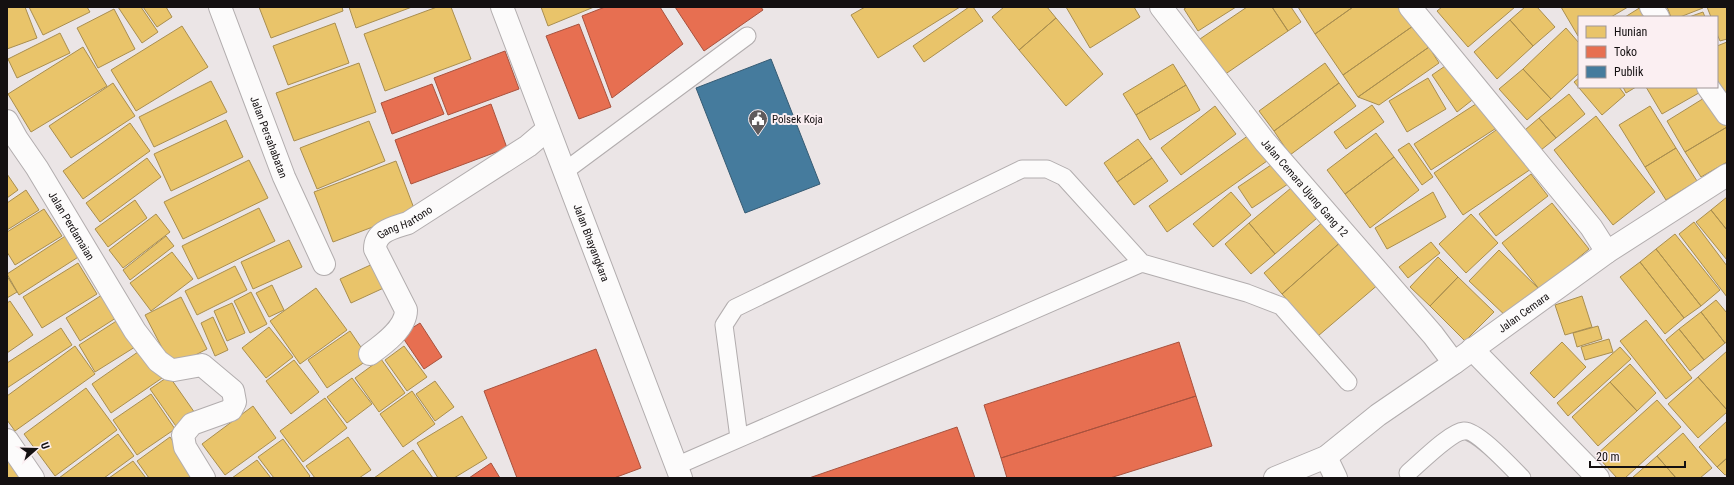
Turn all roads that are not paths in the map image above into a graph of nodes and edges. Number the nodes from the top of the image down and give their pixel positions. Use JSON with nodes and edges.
{"nodes":[{"id":1,"x":220,"y":7,"type":"edge"},
{"id":2,"x":502,"y":7,"type":"edge"},
{"id":3,"x":1161,"y":7,"type":"edge"},
{"id":4,"x":1410,"y":7,"type":"edge"},
{"id":5,"x":1651,"y":7,"type":"edge"},
{"id":6,"x":1657,"y":16,"type":"edge"},
{"id":7,"x":747,"y":36,"type":"dead end"},
{"id":8,"x":1709,"y":88,"type":"edge"},
{"id":9,"x":1727,"y":114,"type":"edge"},
{"id":10,"x":548,"y":129,"type":"junction"},
{"id":11,"x":10,"y":135,"type":"edge"},
{"id":12,"x":566,"y":171,"type":"junction"},
{"id":13,"x":1727,"y":175,"type":"edge"},
{"id":14,"x":1607,"y":252,"type":"junction"},
{"id":15,"x":1142,"y":263,"type":"junction"},
{"id":16,"x":324,"y":264,"type":"dead end"},
{"id":17,"x":1472,"y":349,"type":"junction"},
{"id":18,"x":370,"y":354,"type":"dead end"},
{"id":19,"x":1454,"y":363,"type":"junction"},
{"id":20,"x":1348,"y":382,"type":"dead end"},
{"id":21,"x":739,"y":438,"type":"junction"},
{"id":22,"x":7,"y":440,"type":"edge"},
{"id":23,"x":1326,"y":457,"type":"junction"},
{"id":24,"x":678,"y":472,"type":"edge"},
{"id":25,"x":1408,"y":473,"type":"dead end"},
{"id":26,"x":33,"y":478,"type":"edge"},
{"id":27,"x":204,"y":478,"type":"edge"},
{"id":28,"x":1275,"y":478,"type":"edge"},
{"id":29,"x":1336,"y":478,"type":"edge"},
{"id":30,"x":1522,"y":478,"type":"edge"},
{"id":31,"x":1598,"y":478,"type":"edge"}],
"edges":[{"from":1,"to":16,"type":"street","name":"Jalan Persahabatan"},
{"from":2,"to":10,"type":"street","name":"Jalan Bhayangkara"},
{"from":3,"to":19,"type":"street","name":"Jalan Cemara Ujung Gang 12"},
{"from":4,"to":14,"type":"street"},
{"from":5,"to":6,"type":"street"},
{"from":7,"to":12,"type":"lane"},
{"from":8,"to":9,"type":"street"},
{"from":10,"to":12,"type":"street","name":"Jalan Bhayangkara"},
{"from":10,"to":18,"type":"street","name":"Gang Hartono"},
{"from":11,"to":27,"type":"street","name":"Jalan Perdamaian"},
{"from":12,"to":24,"type":"street","name":"Jalan Bhayangkara"},
{"from":13,"to":14,"type":"street","name":"Jalan Cemara"},
{"from":14,"to":17,"type":"street","name":"Jalan Cemara"},
{"from":15,"to":20,"type":"lane"},
{"from":15,"to":21,"type":"lane"},
{"from":15,"to":21,"type":"lane"},
{"from":17,"to":19,"type":"street","name":"Jalan Cemara"},
{"from":17,"to":31,"type":"street"},
{"from":19,"to":23,"type":"street","name":"Jalan Cemara"},
{"from":21,"to":24,"type":"lane"},
{"from":22,"to":26,"type":"street"},
{"from":23,"to":28,"type":"street","name":"Jalan Cemara"},
{"from":23,"to":29,"type":"street"},
{"from":25,"to":30,"type":"lane"}]}
